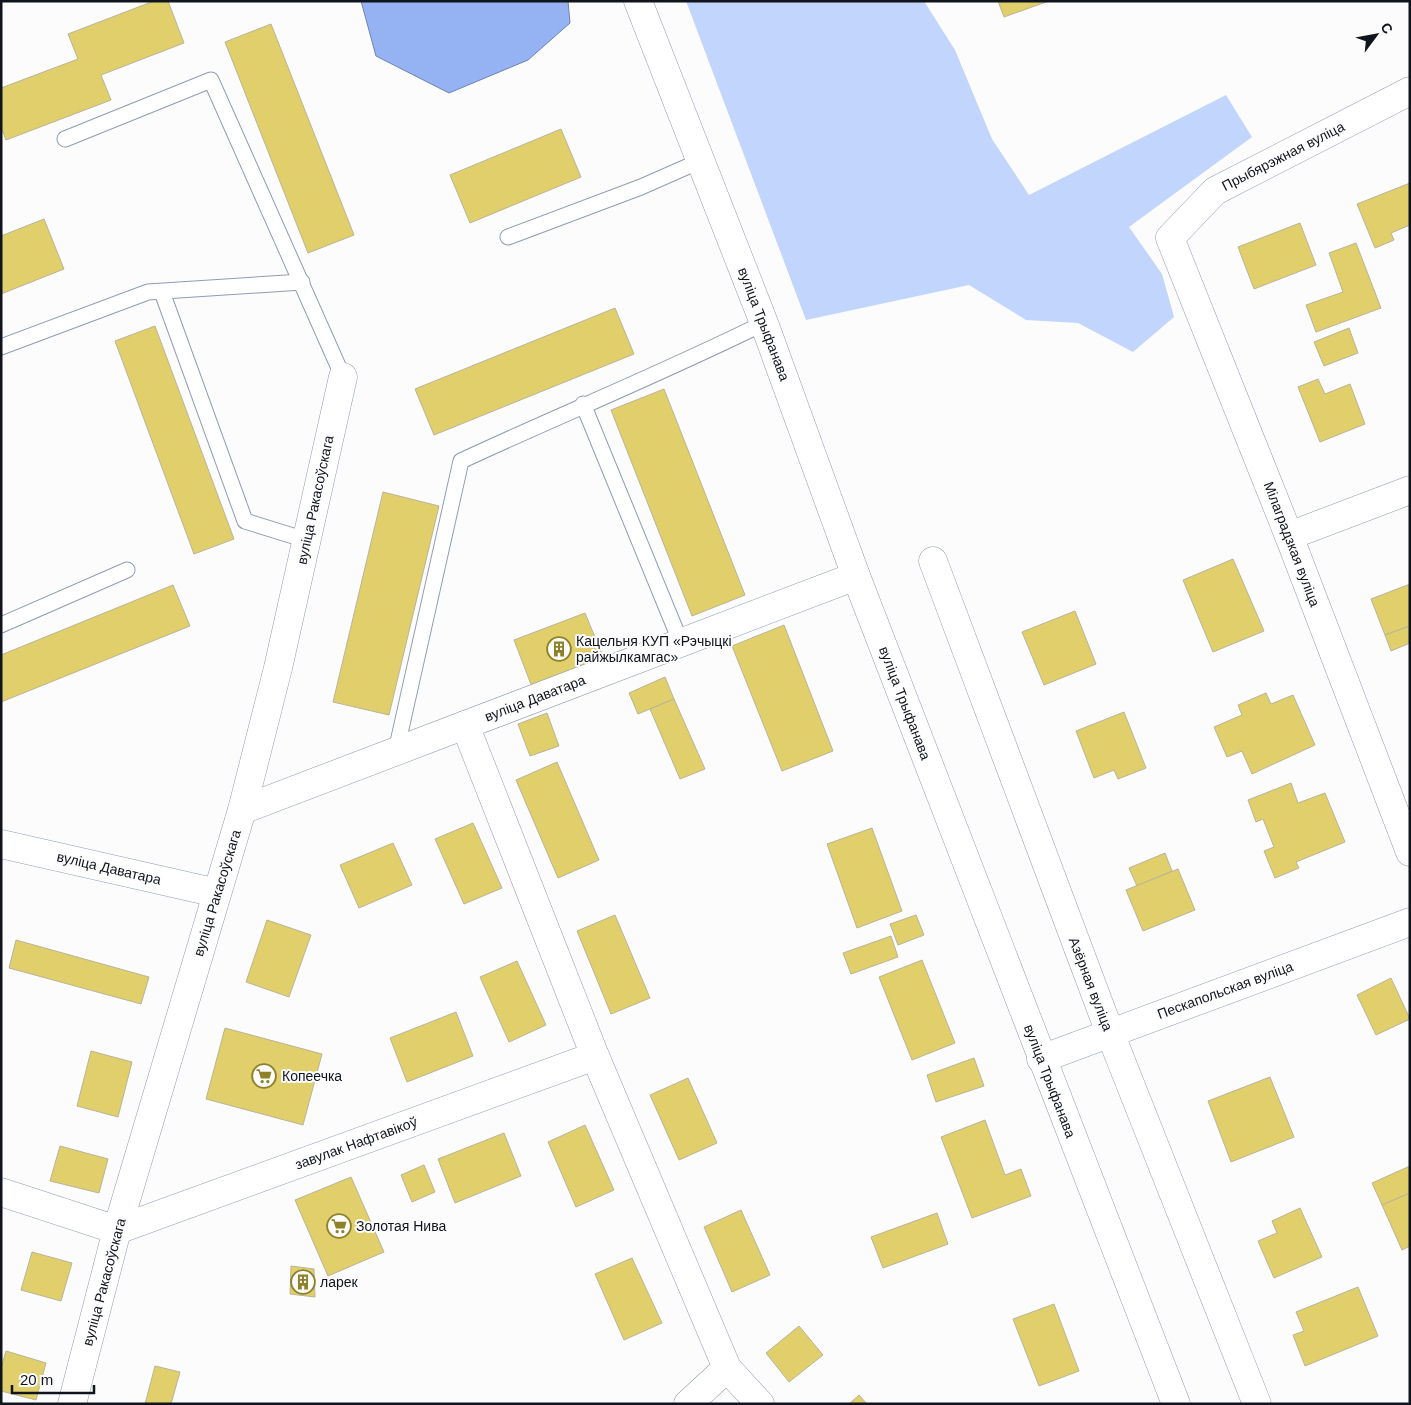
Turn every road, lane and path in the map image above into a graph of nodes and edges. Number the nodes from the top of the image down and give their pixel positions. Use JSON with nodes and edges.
{"nodes":[{"id":1,"x":638,"y":1,"type":"edge"},
{"id":2,"x":1410,"y":91,"type":"edge"},
{"id":3,"x":65,"y":139,"type":"dead end"},
{"id":4,"x":700,"y":161,"type":"junction"},
{"id":5,"x":508,"y":238,"type":"dead end"},
{"id":6,"x":1170,"y":238,"type":"joint"},
{"id":7,"x":302,"y":282,"type":"junction"},
{"id":8,"x":162,"y":292,"type":"junction"},
{"id":9,"x":764,"y":323,"type":"junction"},
{"id":10,"x":1,"y":347,"type":"edge"},
{"id":11,"x":342,"y":377,"type":"joint"},
{"id":12,"x":583,"y":404,"type":"junction"},
{"id":13,"x":1410,"y":490,"type":"edge"},
{"id":14,"x":1289,"y":536,"type":"junction"},
{"id":15,"x":306,"y":540,"type":"junction"},
{"id":16,"x":933,"y":561,"type":"dead end"},
{"id":17,"x":127,"y":570,"type":"dead end"},
{"id":18,"x":856,"y":576,"type":"junction"},
{"id":19,"x":1,"y":625,"type":"edge"},
{"id":20,"x":680,"y":642,"type":"junction"},
{"id":21,"x":465,"y":725,"type":"junction"},
{"id":22,"x":396,"y":751,"type":"junction"},
{"id":23,"x":242,"y":810,"type":"junction"},
{"id":24,"x":1,"y":844,"type":"edge"},
{"id":25,"x":1410,"y":852,"type":"edge"},
{"id":26,"x":217,"y":893,"type":"junction"},
{"id":27,"x":1410,"y":922,"type":"edge"},
{"id":28,"x":1110,"y":1033,"type":"junction"},
{"id":29,"x":595,"y":1056,"type":"junction"},
{"id":30,"x":1041,"y":1059,"type":"junction"},
{"id":31,"x":1,"y":1192,"type":"edge"},
{"id":32,"x":117,"y":1230,"type":"junction"},
{"id":33,"x":727,"y":1368,"type":"junction"},
{"id":34,"x":72,"y":1404,"type":"edge"},
{"id":35,"x":688,"y":1404,"type":"edge"},
{"id":36,"x":760,"y":1404,"type":"edge"},
{"id":37,"x":1176,"y":1404,"type":"edge"},
{"id":38,"x":1257,"y":1404,"type":"edge"}],
"edges":[{"from":1,"to":4,"type":"street","name":"вуліца Трыфанава"},
{"from":2,"to":6,"type":"street","name":"Прыбярэжная вуліца"},
{"from":3,"to":7,"type":"lane"},
{"from":4,"to":5,"type":"lane"},
{"from":4,"to":9,"type":"street","name":"вуліца Трыфанава"},
{"from":6,"to":14,"type":"street","name":"Мілаградзкая вуліца"},
{"from":7,"to":8,"type":"lane"},
{"from":7,"to":11,"type":"lane"},
{"from":8,"to":10,"type":"lane"},
{"from":8,"to":15,"type":"lane"},
{"from":9,"to":12,"type":"lane"},
{"from":9,"to":18,"type":"street","name":"вуліца Трыфанава"},
{"from":11,"to":15,"type":"street","name":"вуліца Ракасоўскага"},
{"from":12,"to":20,"type":"lane"},
{"from":12,"to":22,"type":"lane"},
{"from":13,"to":14,"type":"street"},
{"from":14,"to":25,"type":"street","name":"Мілаградзкая вуліца"},
{"from":15,"to":23,"type":"street","name":"вуліца Ракасоўскага"},
{"from":16,"to":28,"type":"street","name":"Азёрная вуліца"},
{"from":17,"to":19,"type":"lane"},
{"from":18,"to":20,"type":"street","name":"вуліца Даватара"},
{"from":18,"to":30,"type":"street","name":"вуліца Трыфанава"},
{"from":20,"to":21,"type":"street","name":"вуліца Даватара"},
{"from":21,"to":22,"type":"street","name":"вуліца Даватара"},
{"from":21,"to":29,"type":"street"},
{"from":22,"to":23,"type":"street","name":"вуліца Даватара"},
{"from":23,"to":26,"type":"street","name":"вуліца Ракасоўскага"},
{"from":24,"to":26,"type":"street","name":"вуліца Даватара"},
{"from":26,"to":32,"type":"street","name":"вуліца Ракасоўскага"},
{"from":27,"to":28,"type":"street","name":"Пескапольская вуліца"},
{"from":28,"to":30,"type":"street","name":"Пескапольская вуліца"},
{"from":28,"to":38,"type":"street","name":"Азёрная вуліца"},
{"from":29,"to":32,"type":"street","name":"завулак Нафтавікоў"},
{"from":29,"to":33,"type":"street"},
{"from":30,"to":37,"type":"street","name":"вуліца Трыфанава"},
{"from":31,"to":32,"type":"street"},
{"from":32,"to":34,"type":"street","name":"вуліца Ракасоўскага"},
{"from":33,"to":35,"type":"street"},
{"from":33,"to":36,"type":"street"}]}
